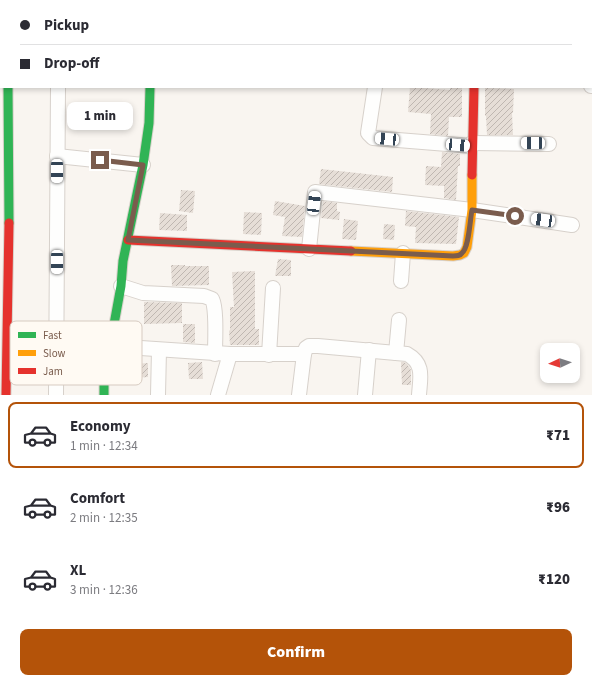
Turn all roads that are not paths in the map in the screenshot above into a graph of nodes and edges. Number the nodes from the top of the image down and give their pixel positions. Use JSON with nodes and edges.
{"nodes":[{"id":1,"x":8,"y":88,"type":"edge"},
{"id":2,"x":58,"y":88,"type":"edge"},
{"id":3,"x":150,"y":88,"type":"edge"},
{"id":4,"x":375,"y":88,"type":"edge"},
{"id":5,"x":474,"y":88,"type":"edge"},
{"id":6,"x":472,"y":144,"type":"junction"},
{"id":7,"x":548,"y":144,"type":"dead end"},
{"id":8,"x":58,"y":156,"type":"junction"},
{"id":9,"x":4,"y":157,"type":"edge"},
{"id":10,"x":143,"y":165,"type":"junction"},
{"id":11,"x":472,"y":210,"type":"junction"},
{"id":12,"x":572,"y":225,"type":"dead end"},
{"id":13,"x":128,"y":240,"type":"junction"},
{"id":14,"x":309,"y":249,"type":"junction"},
{"id":15,"x":403,"y":253,"type":"junction"},
{"id":16,"x":401,"y":281,"type":"dead end"},
{"id":17,"x":121,"y":286,"type":"junction"},
{"id":18,"x":273,"y":288,"type":"dead end"},
{"id":19,"x":398,"y":320,"type":"dead end"},
{"id":20,"x":57,"y":321,"type":"edge"},
{"id":21,"x":115,"y":321,"type":"edge"},
{"id":22,"x":142,"y":349,"type":"edge"},
{"id":23,"x":159,"y":350,"type":"junction"},
{"id":24,"x":369,"y":350,"type":"junction"},
{"id":25,"x":396,"y":353,"type":"junction"},
{"id":26,"x":216,"y":354,"type":"junction"},
{"id":27,"x":230,"y":354,"type":"junction"},
{"id":28,"x":304,"y":354,"type":"junction"},
{"id":29,"x":269,"y":355,"type":"junction"},
{"id":30,"x":56,"y":385,"type":"edge"},
{"id":31,"x":6,"y":395,"type":"edge"},
{"id":32,"x":56,"y":395,"type":"edge"},
{"id":33,"x":158,"y":395,"type":"edge"},
{"id":34,"x":218,"y":395,"type":"edge"},
{"id":35,"x":300,"y":395,"type":"edge"},
{"id":36,"x":365,"y":395,"type":"edge"},
{"id":37,"x":418,"y":395,"type":"edge"}],
"edges":[{"from":1,"to":9,"type":"street"},
{"from":2,"to":8,"type":"street"},
{"from":3,"to":10,"type":"street"},
{"from":4,"to":6,"type":"street"},
{"from":5,"to":6,"type":"street"},
{"from":6,"to":7,"type":"street"},
{"from":6,"to":11,"type":"street"},
{"from":8,"to":10,"type":"street"},
{"from":8,"to":20,"type":"street"},
{"from":9,"to":31,"type":"street"},
{"from":10,"to":13,"type":"street"},
{"from":11,"to":12,"type":"street"},
{"from":11,"to":14,"type":"street"},
{"from":11,"to":15,"type":"street"},
{"from":13,"to":14,"type":"street"},
{"from":13,"to":17,"type":"street"},
{"from":14,"to":15,"type":"street"},
{"from":15,"to":16,"type":"street"},
{"from":17,"to":21,"type":"street"},
{"from":17,"to":26,"type":"street"},
{"from":18,"to":29,"type":"street"},
{"from":19,"to":25,"type":"street"},
{"from":22,"to":23,"type":"street"},
{"from":23,"to":26,"type":"street"},
{"from":23,"to":33,"type":"street"},
{"from":24,"to":25,"type":"street"},
{"from":24,"to":28,"type":"street"},
{"from":24,"to":36,"type":"street"},
{"from":25,"to":37,"type":"street"},
{"from":26,"to":27,"type":"street"},
{"from":27,"to":29,"type":"street"},
{"from":27,"to":34,"type":"street"},
{"from":28,"to":29,"type":"street"},
{"from":28,"to":35,"type":"street"},
{"from":30,"to":32,"type":"street"}]}
